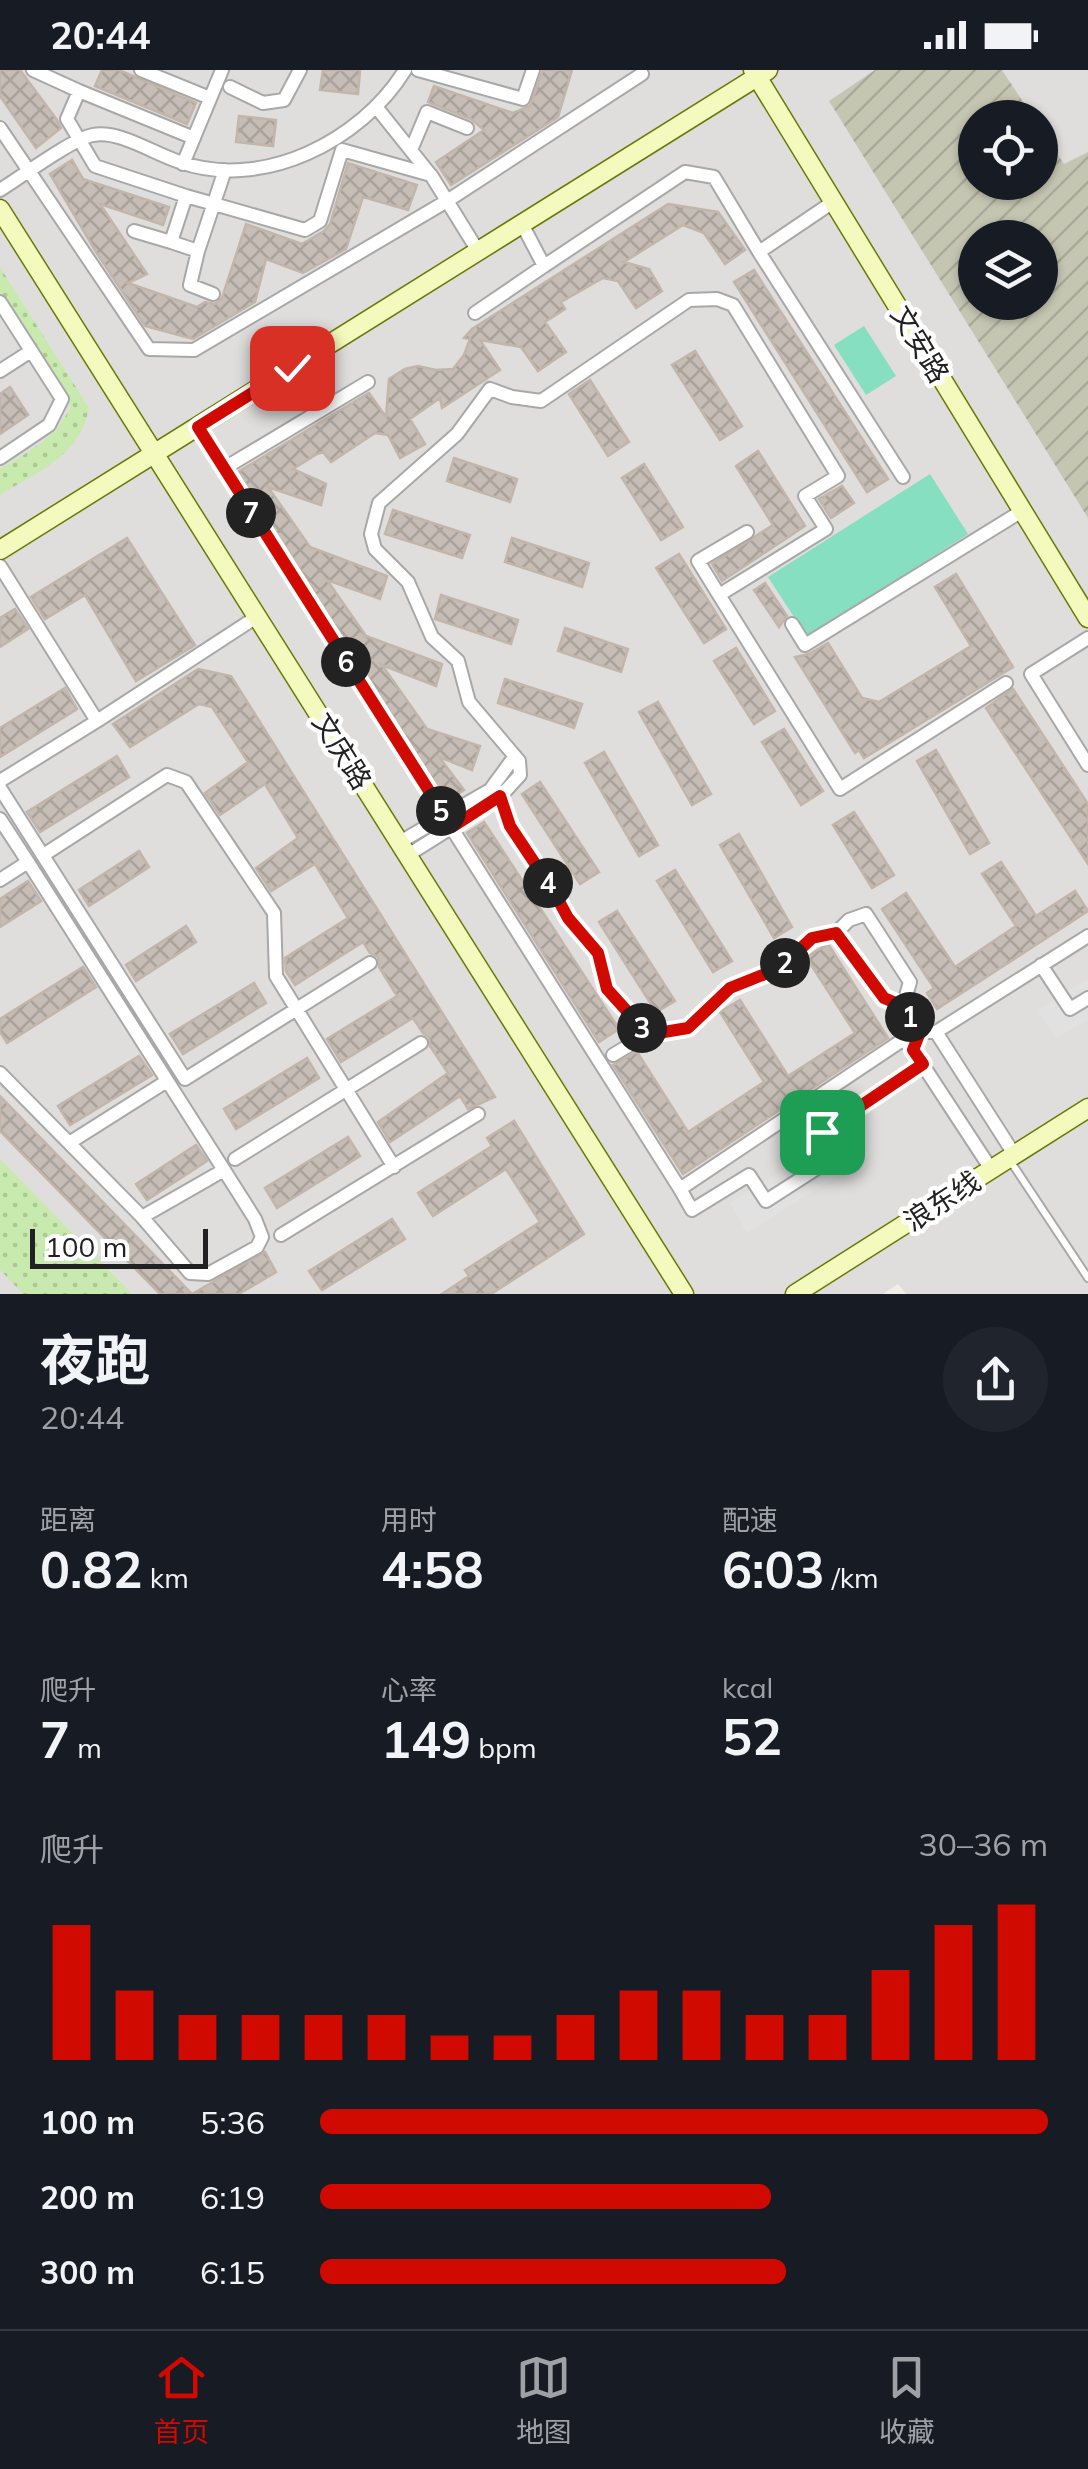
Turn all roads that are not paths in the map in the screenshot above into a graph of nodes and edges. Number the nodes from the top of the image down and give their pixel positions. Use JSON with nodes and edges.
{"nodes":[{"id":1,"x":33,"y":70,"type":"edge"},
{"id":2,"x":141,"y":70,"type":"edge"},
{"id":3,"x":222,"y":70,"type":"edge"},
{"id":4,"x":300,"y":70,"type":"edge"},
{"id":5,"x":405,"y":70,"type":"edge"},
{"id":6,"x":418,"y":70,"type":"edge"},
{"id":7,"x":533,"y":70,"type":"edge"},
{"id":8,"x":760,"y":72,"type":"edge"},
{"id":9,"x":642,"y":74,"type":"dead end"},
{"id":10,"x":230,"y":87,"type":"dead end"},
{"id":11,"x":79,"y":91,"type":"junction"},
{"id":12,"x":210,"y":98,"type":"junction"},
{"id":13,"x":377,"y":108,"type":"junction"},
{"id":14,"x":0,"y":128,"type":"edge"},
{"id":15,"x":468,"y":128,"type":"dead end"},
{"id":16,"x":194,"y":138,"type":"junction"},
{"id":17,"x":78,"y":142,"type":"junction"},
{"id":18,"x":410,"y":150,"type":"junction"},
{"id":19,"x":183,"y":164,"type":"junction"},
{"id":20,"x":225,"y":170,"type":"junction"},
{"id":21,"x":30,"y":172,"type":"junction"},
{"id":22,"x":431,"y":175,"type":"junction"},
{"id":23,"x":0,"y":190,"type":"edge"},
{"id":24,"x":186,"y":196,"type":"junction"},
{"id":25,"x":447,"y":201,"type":"junction"},
{"id":26,"x":834,"y":202,"type":"junction"},
{"id":27,"x":214,"y":204,"type":"junction"},
{"id":28,"x":0,"y":208,"type":"edge"},
{"id":29,"x":522,"y":224,"type":"junction"},
{"id":30,"x":134,"y":230,"type":"dead end"},
{"id":31,"x":171,"y":242,"type":"junction"},
{"id":32,"x":198,"y":252,"type":"junction"},
{"id":33,"x":478,"y":252,"type":"junction"},
{"id":34,"x":759,"y":252,"type":"junction"},
{"id":35,"x":544,"y":266,"type":"junction"},
{"id":36,"x":213,"y":294,"type":"dead end"},
{"id":37,"x":0,"y":302,"type":"edge"},
{"id":38,"x":475,"y":313,"type":"dead end"},
{"id":39,"x":31,"y":352,"type":"junction"},
{"id":40,"x":0,"y":371,"type":"edge"},
{"id":41,"x":368,"y":382,"type":"dead end"},
{"id":42,"x":198,"y":427,"type":"junction"},
{"id":43,"x":155,"y":454,"type":"junction"},
{"id":44,"x":0,"y":458,"type":"edge"},
{"id":45,"x":224,"y":469,"type":"junction"},
{"id":46,"x":902,"y":477,"type":"dead end"},
{"id":47,"x":1022,"y":510,"type":"junction"},
{"id":48,"x":747,"y":532,"type":"dead end"},
{"id":49,"x":0,"y":550,"type":"edge"},
{"id":50,"x":0,"y":566,"type":"edge"},
{"id":51,"x":720,"y":595,"type":"junction"},
{"id":52,"x":258,"y":616,"type":"junction"},
{"id":53,"x":1088,"y":618,"type":"edge"},
{"id":54,"x":792,"y":624,"type":"dead end"},
{"id":55,"x":1088,"y":638,"type":"edge"},
{"id":56,"x":1006,"y":683,"type":"dead end"},
{"id":57,"x":97,"y":721,"type":"junction"},
{"id":58,"x":515,"y":756,"type":"junction"},
{"id":59,"x":1088,"y":765,"type":"edge"},
{"id":60,"x":0,"y":784,"type":"edge"},
{"id":61,"x":500,"y":796,"type":"junction"},
{"id":62,"x":0,"y":819,"type":"edge"},
{"id":63,"x":448,"y":822,"type":"junction"},
{"id":64,"x":404,"y":849,"type":"junction"},
{"id":65,"x":45,"y":854,"type":"junction"},
{"id":66,"x":28,"y":862,"type":"junction"},
{"id":67,"x":0,"y":880,"type":"edge"},
{"id":68,"x":836,"y":933,"type":"junction"},
{"id":69,"x":1088,"y":936,"type":"edge"},
{"id":70,"x":370,"y":963,"type":"dead end"},
{"id":71,"x":1041,"y":965,"type":"junction"},
{"id":72,"x":1088,"y":998,"type":"edge"},
{"id":73,"x":903,"y":1006,"type":"junction"},
{"id":74,"x":296,"y":1010,"type":"junction"},
{"id":75,"x":936,"y":1032,"type":"junction"},
{"id":76,"x":640,"y":1036,"type":"junction"},
{"id":77,"x":918,"y":1038,"type":"junction"},
{"id":78,"x":422,"y":1043,"type":"dead end"},
{"id":79,"x":613,"y":1055,"type":"dead end"},
{"id":80,"x":923,"y":1064,"type":"junction"},
{"id":81,"x":0,"y":1073,"type":"edge"},
{"id":82,"x":168,"y":1081,"type":"junction"},
{"id":83,"x":346,"y":1089,"type":"junction"},
{"id":84,"x":1088,"y":1108,"type":"edge"},
{"id":85,"x":478,"y":1114,"type":"dead end"},
{"id":86,"x":69,"y":1143,"type":"junction"},
{"id":87,"x":1011,"y":1156,"type":"junction"},
{"id":88,"x":234,"y":1159,"type":"dead end"},
{"id":89,"x":394,"y":1167,"type":"junction"},
{"id":90,"x":991,"y":1169,"type":"junction"},
{"id":91,"x":224,"y":1170,"type":"junction"},
{"id":92,"x":680,"y":1189,"type":"junction"},
{"id":93,"x":142,"y":1217,"type":"junction"},
{"id":94,"x":282,"y":1236,"type":"dead end"},
{"id":95,"x":1088,"y":1278,"type":"edge"},
{"id":96,"x":684,"y":1294,"type":"edge"},
{"id":97,"x":796,"y":1294,"type":"edge"}],
"edges":[{"from":1,"to":11,"type":"street"},
{"from":2,"to":12,"type":"street"},
{"from":3,"to":12,"type":"street"},
{"from":4,"to":10,"type":"street"},
{"from":5,"to":13,"type":"street"},
{"from":6,"to":7,"type":"street"},
{"from":8,"to":26,"type":"street","name":"文安路"},
{"from":8,"to":29,"type":"street"},
{"from":9,"to":25,"type":"street"},
{"from":11,"to":16,"type":"street"},
{"from":11,"to":17,"type":"street"},
{"from":12,"to":16,"type":"street"},
{"from":13,"to":18,"type":"street"},
{"from":13,"to":20,"type":"street"},
{"from":14,"to":21,"type":"street"},
{"from":15,"to":18,"type":"street"},
{"from":16,"to":19,"type":"street"},
{"from":17,"to":19,"type":"street"},
{"from":17,"to":21,"type":"street"},
{"from":17,"to":24,"type":"street"},
{"from":18,"to":22,"type":"street"},
{"from":19,"to":20,"type":"street"},
{"from":20,"to":27,"type":"street"},
{"from":21,"to":23,"type":"street"},
{"from":21,"to":25,"type":"street"},
{"from":22,"to":25,"type":"street"},
{"from":22,"to":27,"type":"street"},
{"from":24,"to":27,"type":"street"},
{"from":24,"to":31,"type":"street"},
{"from":25,"to":33,"type":"street"},
{"from":26,"to":34,"type":"street"},
{"from":26,"to":47,"type":"street","name":"文安路"},
{"from":27,"to":32,"type":"street"},
{"from":28,"to":43,"type":"street","name":"文庆路"},
{"from":29,"to":33,"type":"street"},
{"from":29,"to":35,"type":"street"},
{"from":30,"to":31,"type":"street"},
{"from":31,"to":32,"type":"street"},
{"from":32,"to":36,"type":"street"},
{"from":33,"to":42,"type":"street"},
{"from":34,"to":35,"type":"street"},
{"from":34,"to":46,"type":"street"},
{"from":35,"to":38,"type":"street"},
{"from":37,"to":39,"type":"street"},
{"from":39,"to":40,"type":"street"},
{"from":39,"to":44,"type":"street"},
{"from":41,"to":45,"type":"street"},
{"from":42,"to":43,"type":"street"},
{"from":42,"to":45,"type":"street"},
{"from":43,"to":49,"type":"street"},
{"from":43,"to":52,"type":"street","name":"文庆路"},
{"from":45,"to":63,"type":"street"},
{"from":47,"to":53,"type":"street","name":"文安路"},
{"from":47,"to":54,"type":"street"},
{"from":48,"to":51,"type":"street"},
{"from":50,"to":57,"type":"street"},
{"from":51,"to":56,"type":"street"},
{"from":51,"to":58,"type":"street"},
{"from":52,"to":57,"type":"street"},
{"from":52,"to":64,"type":"street","name":"文庆路"},
{"from":55,"to":59,"type":"street"},
{"from":57,"to":60,"type":"street"},
{"from":58,"to":61,"type":"street"},
{"from":58,"to":63,"type":"street"},
{"from":60,"to":65,"type":"street"},
{"from":61,"to":63,"type":"street"},
{"from":61,"to":76,"type":"street"},
{"from":62,"to":66,"type":"street"},
{"from":63,"to":64,"type":"street"},
{"from":63,"to":92,"type":"street"},
{"from":64,"to":96,"type":"street","name":"文庆路"},
{"from":65,"to":74,"type":"street"},
{"from":65,"to":74,"type":"street"},
{"from":66,"to":67,"type":"street"},
{"from":66,"to":82,"type":"street"},
{"from":68,"to":73,"type":"street"},
{"from":68,"to":73,"type":"street"},
{"from":68,"to":76,"type":"street"},
{"from":69,"to":71,"type":"street"},
{"from":70,"to":74,"type":"street"},
{"from":71,"to":72,"type":"street"},
{"from":71,"to":75,"type":"street"},
{"from":73,"to":77,"type":"street"},
{"from":74,"to":83,"type":"street"},
{"from":75,"to":77,"type":"street"},
{"from":75,"to":87,"type":"street"},
{"from":76,"to":79,"type":"street"},
{"from":77,"to":80,"type":"street"},
{"from":77,"to":92,"type":"street"},
{"from":78,"to":83,"type":"street"},
{"from":80,"to":90,"type":"street"},
{"from":80,"to":92,"type":"street"},
{"from":81,"to":86,"type":"street"},
{"from":82,"to":86,"type":"street"},
{"from":82,"to":91,"type":"street"},
{"from":83,"to":88,"type":"street"},
{"from":83,"to":89,"type":"street"},
{"from":84,"to":87,"type":"street","name":"浪东线"},
{"from":85,"to":89,"type":"street"},
{"from":86,"to":93,"type":"street"},
{"from":87,"to":90,"type":"street","name":"浪东线"},
{"from":87,"to":95,"type":"lane"},
{"from":89,"to":94,"type":"street"},
{"from":90,"to":97,"type":"street","name":"浪东线"},
{"from":91,"to":93,"type":"street"},
{"from":91,"to":93,"type":"street"}]}
